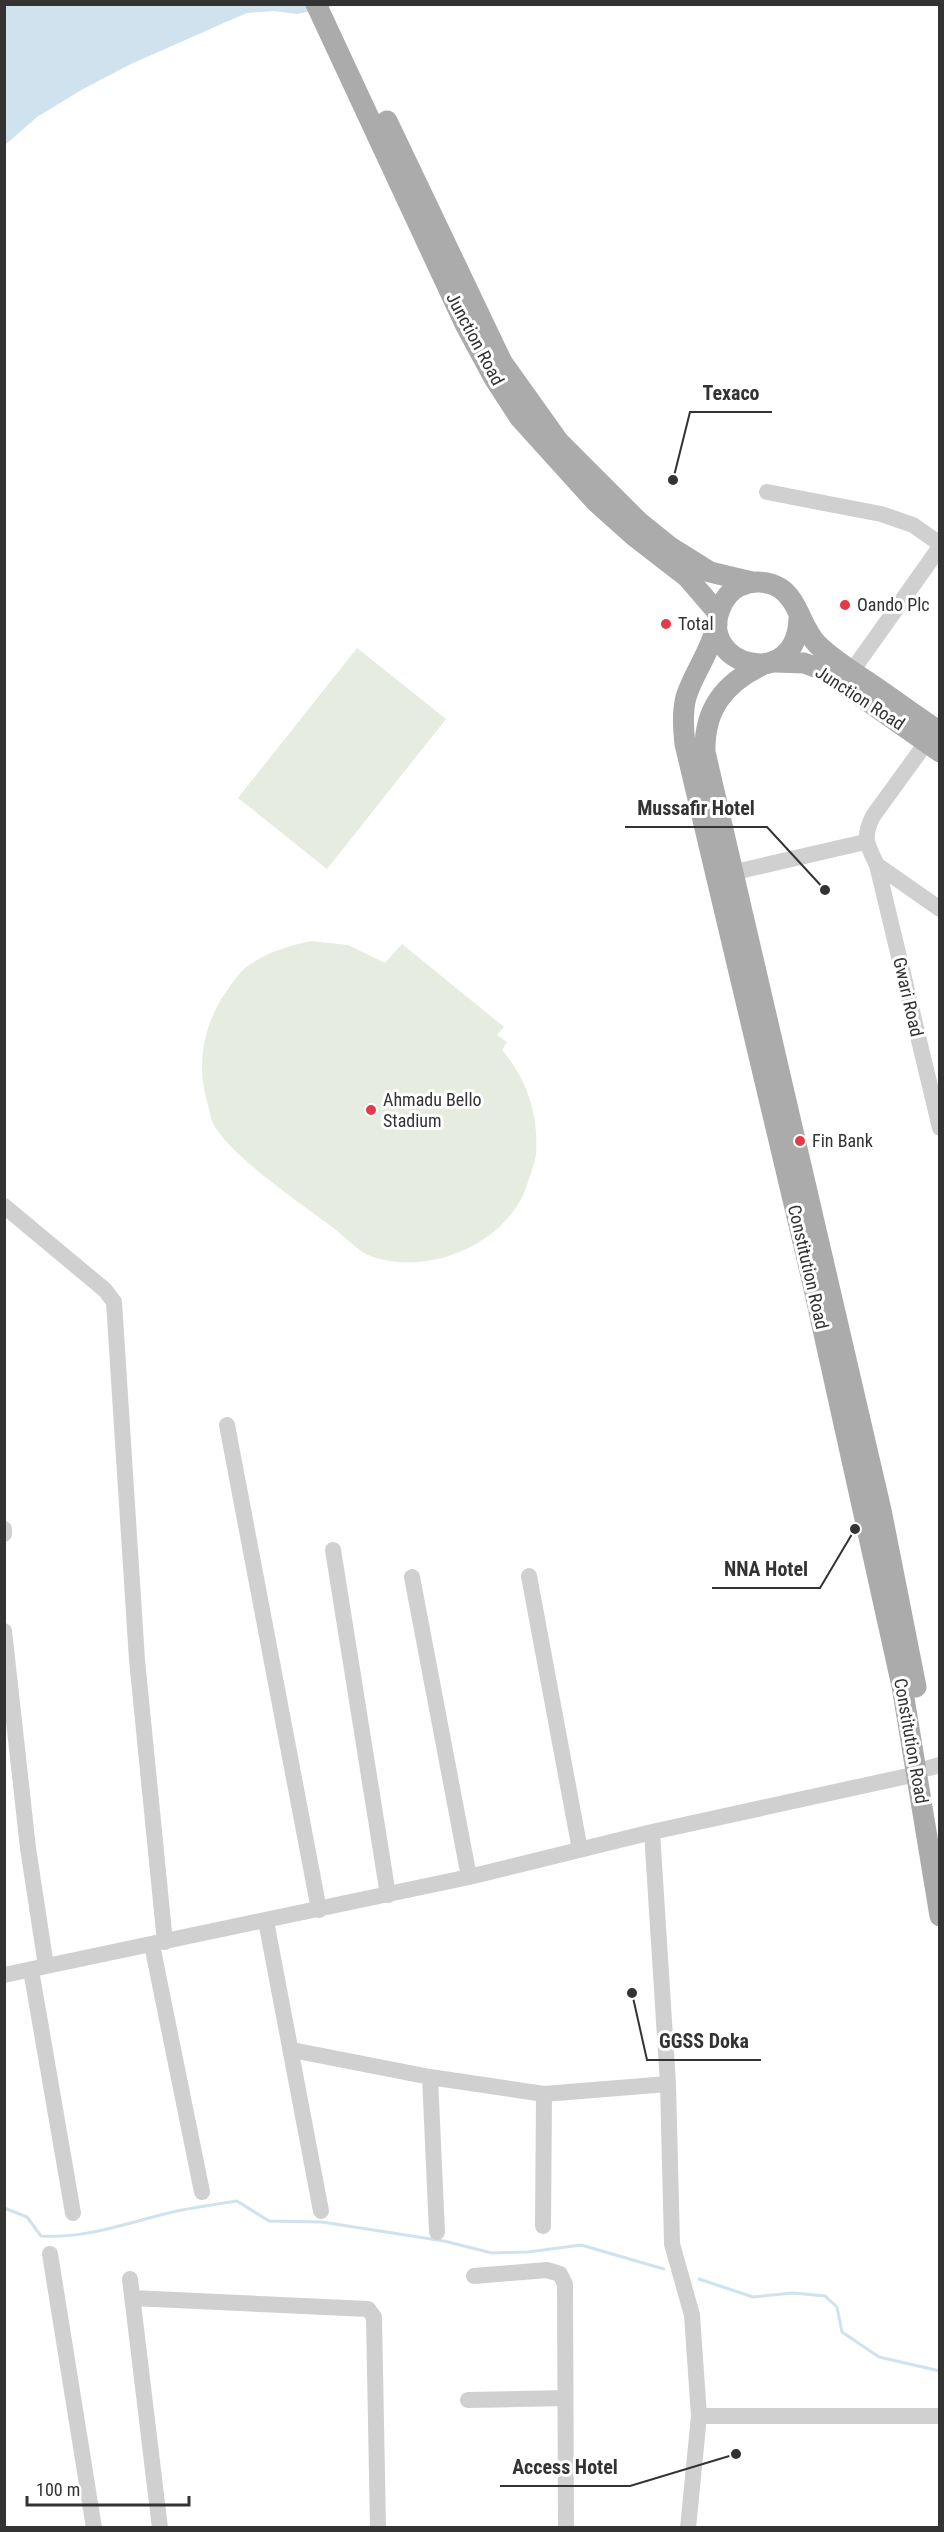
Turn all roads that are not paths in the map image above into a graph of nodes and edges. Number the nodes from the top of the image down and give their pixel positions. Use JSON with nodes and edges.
{"nodes":[{"id":1,"x":316,"y":4,"type":"edge"},
{"id":2,"x":331,"y":4,"type":"edge"},
{"id":3,"x":344,"y":47,"type":"junction"},
{"id":4,"x":766,"y":492,"type":"dead end"},
{"id":5,"x":939,"y":545,"type":"edge"},
{"id":6,"x":752,"y":582,"type":"junction"},
{"id":7,"x":799,"y":617,"type":"junction"},
{"id":8,"x":717,"y":619,"type":"junction"},
{"id":9,"x":768,"y":663,"type":"junction"},
{"id":10,"x":852,"y":671,"type":"junction"},
{"id":11,"x":935,"y":742,"type":"edge"},
{"id":12,"x":865,"y":842,"type":"junction"},
{"id":13,"x":877,"y":865,"type":"junction"},
{"id":14,"x":731,"y":873,"type":"junction"},
{"id":15,"x":939,"y":909,"type":"edge"},
{"id":16,"x":939,"y":1128,"type":"edge"},
{"id":17,"x":785,"y":1136,"type":"junction"},
{"id":18,"x":4,"y":1206,"type":"edge"},
{"id":19,"x":227,"y":1425,"type":"dead end"},
{"id":20,"x":333,"y":1550,"type":"dead end"},
{"id":21,"x":529,"y":1576,"type":"dead end"},
{"id":22,"x":412,"y":1577,"type":"dead end"},
{"id":23,"x":4,"y":1631,"type":"edge"},
{"id":24,"x":929,"y":1769,"type":"edge"},
{"id":25,"x":939,"y":1829,"type":"edge"},
{"id":26,"x":652,"y":1832,"type":"junction"},
{"id":27,"x":580,"y":1850,"type":"junction"},
{"id":28,"x":469,"y":1877,"type":"junction"},
{"id":29,"x":388,"y":1894,"type":"junction"},
{"id":30,"x":319,"y":1910,"type":"junction"},
{"id":31,"x":939,"y":1916,"type":"edge"},
{"id":32,"x":266,"y":1921,"type":"junction"},
{"id":33,"x":158,"y":1943,"type":"junction"},
{"id":34,"x":38,"y":1968,"type":"junction"},
{"id":35,"x":4,"y":1975,"type":"edge"},
{"id":36,"x":292,"y":2050,"type":"junction"},
{"id":37,"x":430,"y":2077,"type":"junction"},
{"id":38,"x":668,"y":2084,"type":"junction"},
{"id":39,"x":544,"y":2094,"type":"junction"},
{"id":40,"x":202,"y":2192,"type":"dead end"},
{"id":41,"x":321,"y":2211,"type":"dead end"},
{"id":42,"x":73,"y":2214,"type":"dead end"},
{"id":43,"x":543,"y":2226,"type":"dead end"},
{"id":44,"x":437,"y":2232,"type":"dead end"},
{"id":45,"x":50,"y":2254,"type":"dead end"},
{"id":46,"x":474,"y":2276,"type":"dead end"},
{"id":47,"x":129,"y":2279,"type":"dead end"},
{"id":48,"x":132,"y":2298,"type":"junction"},
{"id":49,"x":564,"y":2398,"type":"junction"},
{"id":50,"x":468,"y":2400,"type":"dead end"},
{"id":51,"x":699,"y":2416,"type":"junction"},
{"id":52,"x":939,"y":2416,"type":"edge"},
{"id":53,"x":94,"y":2528,"type":"edge"},
{"id":54,"x":160,"y":2528,"type":"edge"},
{"id":55,"x":378,"y":2528,"type":"edge"},
{"id":56,"x":566,"y":2528,"type":"edge"},
{"id":57,"x":688,"y":2528,"type":"edge"}],
"edges":[{"from":1,"to":3,"type":"main road","name":"Junction Road"},
{"from":2,"to":3,"type":"main road","name":"Junction Road"},
{"from":3,"to":6,"type":"main road","name":"Junction Road"},
{"from":3,"to":8,"type":"main road","name":"Junction Road"},
{"from":4,"to":5,"type":"street"},
{"from":5,"to":10,"type":"street"},
{"from":6,"to":7,"type":"main road"},
{"from":6,"to":8,"type":"main road"},
{"from":7,"to":9,"type":"main road"},
{"from":7,"to":10,"type":"main road","name":"Junction Road"},
{"from":8,"to":9,"type":"main road"},
{"from":8,"to":17,"type":"main road","name":"Constitution Road"},
{"from":9,"to":11,"type":"main road","name":"Junction Road"},
{"from":9,"to":14,"type":"main road","name":"Constitution Road"},
{"from":10,"to":11,"type":"main road","name":"Junction Road"},
{"from":11,"to":12,"type":"street"},
{"from":12,"to":13,"type":"street","name":"Gwari Road"},
{"from":12,"to":14,"type":"street"},
{"from":13,"to":15,"type":"street","name":"Gwari Road"},
{"from":13,"to":16,"type":"street","name":"Gwari Road"},
{"from":14,"to":17,"type":"main road","name":"Constitution Road"},
{"from":17,"to":24,"type":"main road","name":"Constitution Road"},
{"from":18,"to":33,"type":"street"},
{"from":19,"to":30,"type":"street"},
{"from":20,"to":29,"type":"street"},
{"from":21,"to":27,"type":"street"},
{"from":22,"to":28,"type":"street"},
{"from":23,"to":34,"type":"street"},
{"from":24,"to":25,"type":"main road","name":"Constitution Road"},
{"from":24,"to":26,"type":"street"},
{"from":24,"to":31,"type":"main road","name":"Constitution Road"},
{"from":26,"to":27,"type":"street"},
{"from":26,"to":38,"type":"street"},
{"from":27,"to":28,"type":"street"},
{"from":28,"to":29,"type":"street"},
{"from":29,"to":30,"type":"street"},
{"from":30,"to":32,"type":"street"},
{"from":32,"to":33,"type":"street"},
{"from":32,"to":36,"type":"street"},
{"from":33,"to":34,"type":"street"},
{"from":33,"to":40,"type":"street"},
{"from":34,"to":35,"type":"street"},
{"from":34,"to":42,"type":"street"},
{"from":36,"to":37,"type":"street"},
{"from":36,"to":41,"type":"street"},
{"from":37,"to":39,"type":"street"},
{"from":37,"to":44,"type":"street"},
{"from":38,"to":39,"type":"street"},
{"from":38,"to":51,"type":"street"},
{"from":39,"to":43,"type":"street"},
{"from":45,"to":53,"type":"street"},
{"from":46,"to":49,"type":"street"},
{"from":47,"to":48,"type":"street"},
{"from":48,"to":54,"type":"street"},
{"from":48,"to":55,"type":"street"},
{"from":49,"to":50,"type":"street"},
{"from":49,"to":56,"type":"street"},
{"from":51,"to":52,"type":"street"},
{"from":51,"to":57,"type":"street"}]}
